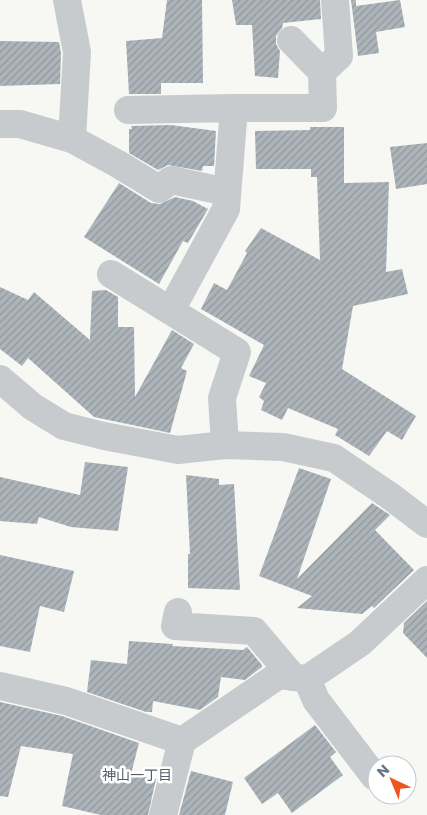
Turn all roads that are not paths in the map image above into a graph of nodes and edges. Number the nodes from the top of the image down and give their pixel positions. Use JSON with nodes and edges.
{"nodes":[{"id":1,"x":67,"y":0,"type":"edge"},
{"id":2,"x":335,"y":0,"type":"edge"},
{"id":3,"x":291,"y":40,"type":"dead end"},
{"id":4,"x":322,"y":72,"type":"junction"},
{"id":5,"x":234,"y":108,"type":"junction"},
{"id":6,"x":128,"y":110,"type":"dead end"},
{"id":7,"x":0,"y":124,"type":"edge"},
{"id":8,"x":72,"y":139,"type":"junction"},
{"id":9,"x":227,"y":192,"type":"junction"},
{"id":10,"x":111,"y":274,"type":"dead end"},
{"id":11,"x":171,"y":310,"type":"junction"},
{"id":12,"x":0,"y":379,"type":"edge"},
{"id":13,"x":225,"y":445,"type":"junction"},
{"id":14,"x":427,"y":524,"type":"edge"},
{"id":15,"x":427,"y":580,"type":"edge"},
{"id":16,"x":178,"y":612,"type":"dead end"},
{"id":17,"x":300,"y":678,"type":"junction"},
{"id":18,"x":0,"y":686,"type":"edge"},
{"id":19,"x":182,"y":741,"type":"junction"},
{"id":20,"x":367,"y":767,"type":"edge"},
{"id":21,"x":163,"y":815,"type":"edge"}],
"edges":[{"from":1,"to":8,"type":"street"},
{"from":2,"to":4,"type":"street"},
{"from":3,"to":4,"type":"street"},
{"from":4,"to":5,"type":"street"},
{"from":5,"to":6,"type":"street"},
{"from":5,"to":9,"type":"street"},
{"from":7,"to":8,"type":"street"},
{"from":8,"to":9,"type":"street"},
{"from":9,"to":11,"type":"street"},
{"from":10,"to":11,"type":"street"},
{"from":11,"to":13,"type":"street"},
{"from":12,"to":13,"type":"street"},
{"from":13,"to":14,"type":"street"},
{"from":15,"to":17,"type":"street"},
{"from":16,"to":17,"type":"street"},
{"from":17,"to":19,"type":"street"},
{"from":17,"to":20,"type":"street"},
{"from":18,"to":19,"type":"street"},
{"from":19,"to":21,"type":"street"}]}
